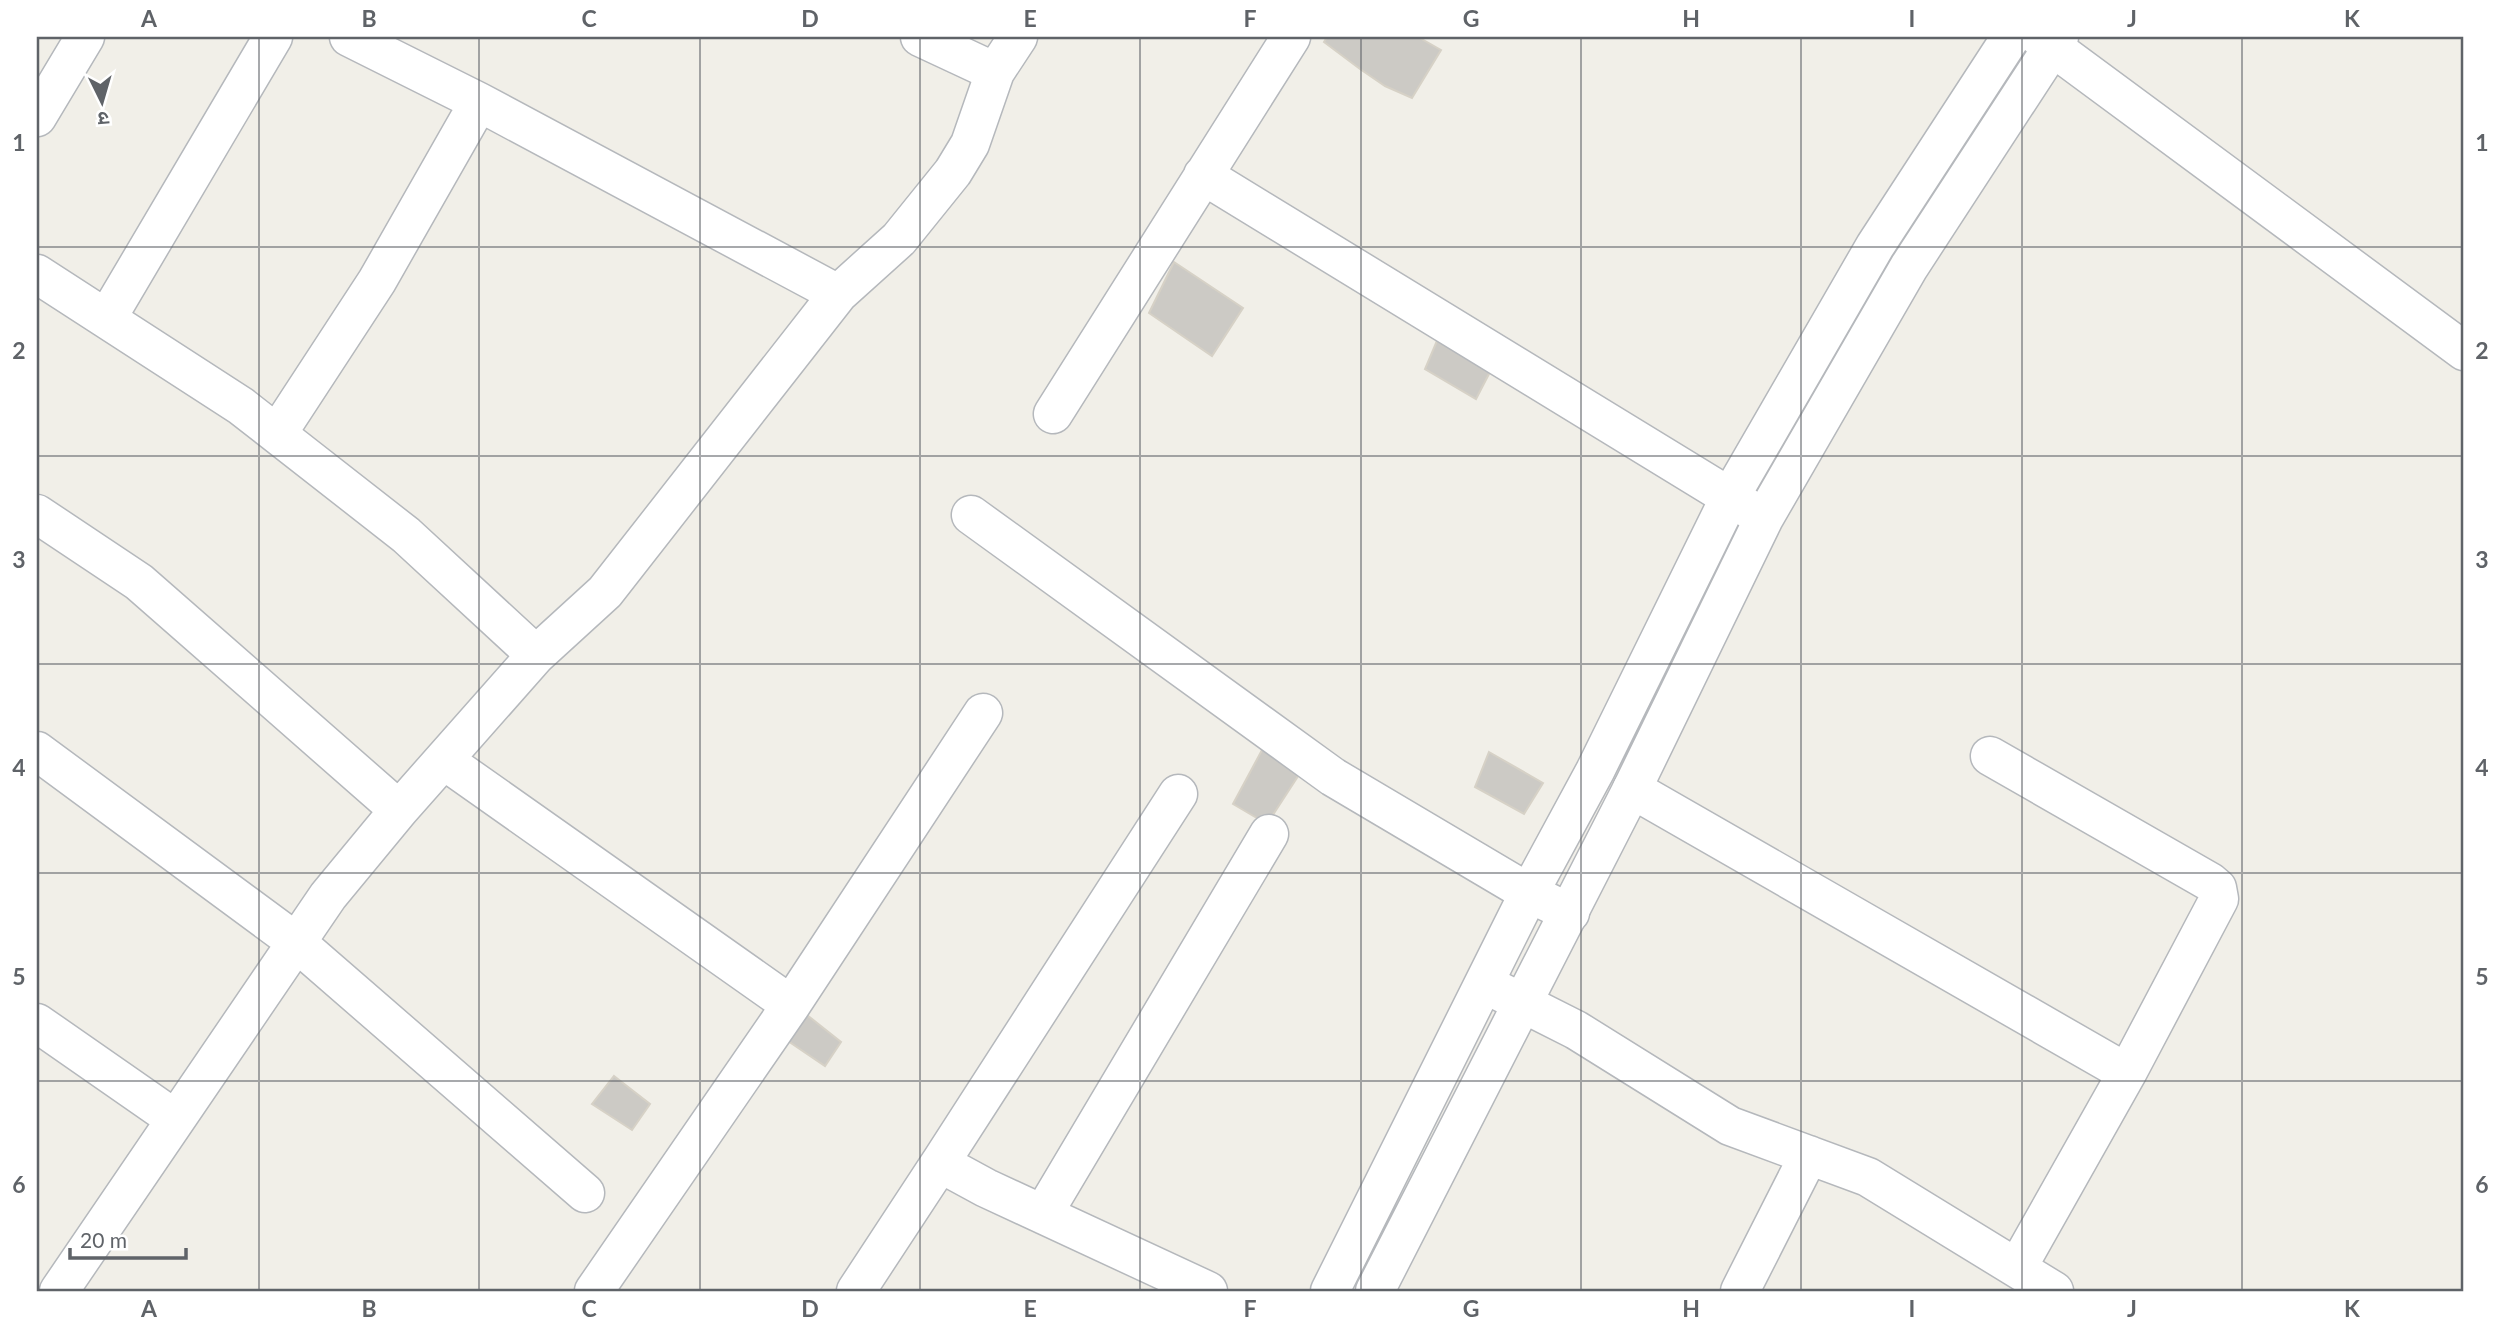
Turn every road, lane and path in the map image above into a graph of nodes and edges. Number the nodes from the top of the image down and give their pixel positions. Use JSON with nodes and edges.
{"nodes":[{"id":1,"x":85,"y":37,"type":"edge"},
{"id":2,"x":273,"y":37,"type":"edge"},
{"id":3,"x":920,"y":37,"type":"edge"},
{"id":4,"x":1018,"y":37,"type":"edge"},
{"id":5,"x":1291,"y":37,"type":"edge"},
{"id":6,"x":2011,"y":37,"type":"edge"},
{"id":7,"x":362,"y":40,"type":"edge"},
{"id":8,"x":2050,"y":40,"type":"edge"},
{"id":9,"x":995,"y":72,"type":"junction"},
{"id":10,"x":479,"y":102,"type":"junction"},
{"id":11,"x":37,"y":117,"type":"edge"},
{"id":12,"x":1203,"y":175,"type":"junction"},
{"id":13,"x":37,"y":274,"type":"edge"},
{"id":14,"x":838,"y":294,"type":"junction"},
{"id":15,"x":107,"y":318,"type":"junction"},
{"id":16,"x":2464,"y":351,"type":"edge"},
{"id":17,"x":1053,"y":414,"type":"dead end"},
{"id":18,"x":277,"y":434,"type":"junction"},
{"id":19,"x":1730,"y":497,"type":"junction"},
{"id":20,"x":37,"y":514,"type":"edge"},
{"id":21,"x":971,"y":515,"type":"dead end"},
{"id":22,"x":1764,"y":518,"type":"junction"},
{"id":23,"x":536,"y":655,"type":"junction"},
{"id":24,"x":983,"y":713,"type":"dead end"},
{"id":25,"x":37,"y":751,"type":"edge"},
{"id":26,"x":1990,"y":756,"type":"dead end"},
{"id":27,"x":445,"y":761,"type":"junction"},
{"id":28,"x":1632,"y":789,"type":"junction"},
{"id":29,"x":1178,"y":794,"type":"dead end"},
{"id":30,"x":399,"y":810,"type":"junction"},
{"id":31,"x":1269,"y":834,"type":"dead end"},
{"id":32,"x":1528,"y":893,"type":"junction"},
{"id":33,"x":1570,"y":913,"type":"junction"},
{"id":34,"x":296,"y":942,"type":"junction"},
{"id":35,"x":1485,"y":984,"type":"junction"},
{"id":36,"x":1521,"y":1002,"type":"junction"},
{"id":37,"x":790,"y":1004,"type":"junction"},
{"id":38,"x":37,"y":1023,"type":"edge"},
{"id":39,"x":2127,"y":1073,"type":"junction"},
{"id":40,"x":175,"y":1119,"type":"junction"},
{"id":41,"x":1809,"y":1155,"type":"junction"},
{"id":42,"x":940,"y":1163,"type":"junction"},
{"id":43,"x":585,"y":1193,"type":"dead end"},
{"id":44,"x":1043,"y":1214,"type":"junction"},
{"id":45,"x":2017,"y":1268,"type":"junction"},
{"id":46,"x":59,"y":1291,"type":"edge"},
{"id":47,"x":594,"y":1291,"type":"edge"},
{"id":48,"x":856,"y":1291,"type":"edge"},
{"id":49,"x":1208,"y":1291,"type":"edge"},
{"id":50,"x":1330,"y":1291,"type":"edge"},
{"id":51,"x":1375,"y":1291,"type":"edge"},
{"id":52,"x":1740,"y":1291,"type":"edge"},
{"id":53,"x":2054,"y":1291,"type":"edge"}],
"edges":[{"from":1,"to":11,"type":"street"},
{"from":2,"to":15,"type":"street"},
{"from":3,"to":9,"type":"street"},
{"from":4,"to":9,"type":"street"},
{"from":5,"to":12,"type":"street"},
{"from":6,"to":19,"type":"street"},
{"from":7,"to":10,"type":"street"},
{"from":8,"to":16,"type":"street"},
{"from":8,"to":22,"type":"street"},
{"from":9,"to":14,"type":"street"},
{"from":10,"to":14,"type":"street"},
{"from":10,"to":18,"type":"street"},
{"from":12,"to":17,"type":"street"},
{"from":12,"to":19,"type":"street"},
{"from":13,"to":15,"type":"street"},
{"from":14,"to":23,"type":"street"},
{"from":15,"to":18,"type":"street"},
{"from":18,"to":23,"type":"street"},
{"from":19,"to":22,"type":"street"},
{"from":19,"to":32,"type":"street"},
{"from":20,"to":30,"type":"street"},
{"from":21,"to":32,"type":"street"},
{"from":22,"to":28,"type":"street"},
{"from":23,"to":27,"type":"street"},
{"from":24,"to":37,"type":"street"},
{"from":25,"to":34,"type":"street"},
{"from":26,"to":39,"type":"street"},
{"from":27,"to":30,"type":"street"},
{"from":27,"to":37,"type":"street"},
{"from":28,"to":33,"type":"street"},
{"from":28,"to":39,"type":"street"},
{"from":29,"to":42,"type":"street"},
{"from":30,"to":34,"type":"street"},
{"from":31,"to":44,"type":"street"},
{"from":32,"to":33,"type":"street"},
{"from":32,"to":35,"type":"street"},
{"from":33,"to":36,"type":"street"},
{"from":34,"to":40,"type":"street"},
{"from":34,"to":43,"type":"street"},
{"from":35,"to":36,"type":"street"},
{"from":35,"to":50,"type":"street"},
{"from":36,"to":41,"type":"street"},
{"from":36,"to":51,"type":"street"},
{"from":37,"to":47,"type":"street"},
{"from":38,"to":40,"type":"street"},
{"from":39,"to":45,"type":"street"},
{"from":40,"to":46,"type":"street"},
{"from":41,"to":45,"type":"street"},
{"from":41,"to":52,"type":"street"},
{"from":42,"to":44,"type":"street"},
{"from":42,"to":48,"type":"street"},
{"from":44,"to":49,"type":"street"},
{"from":45,"to":53,"type":"street"}]}
